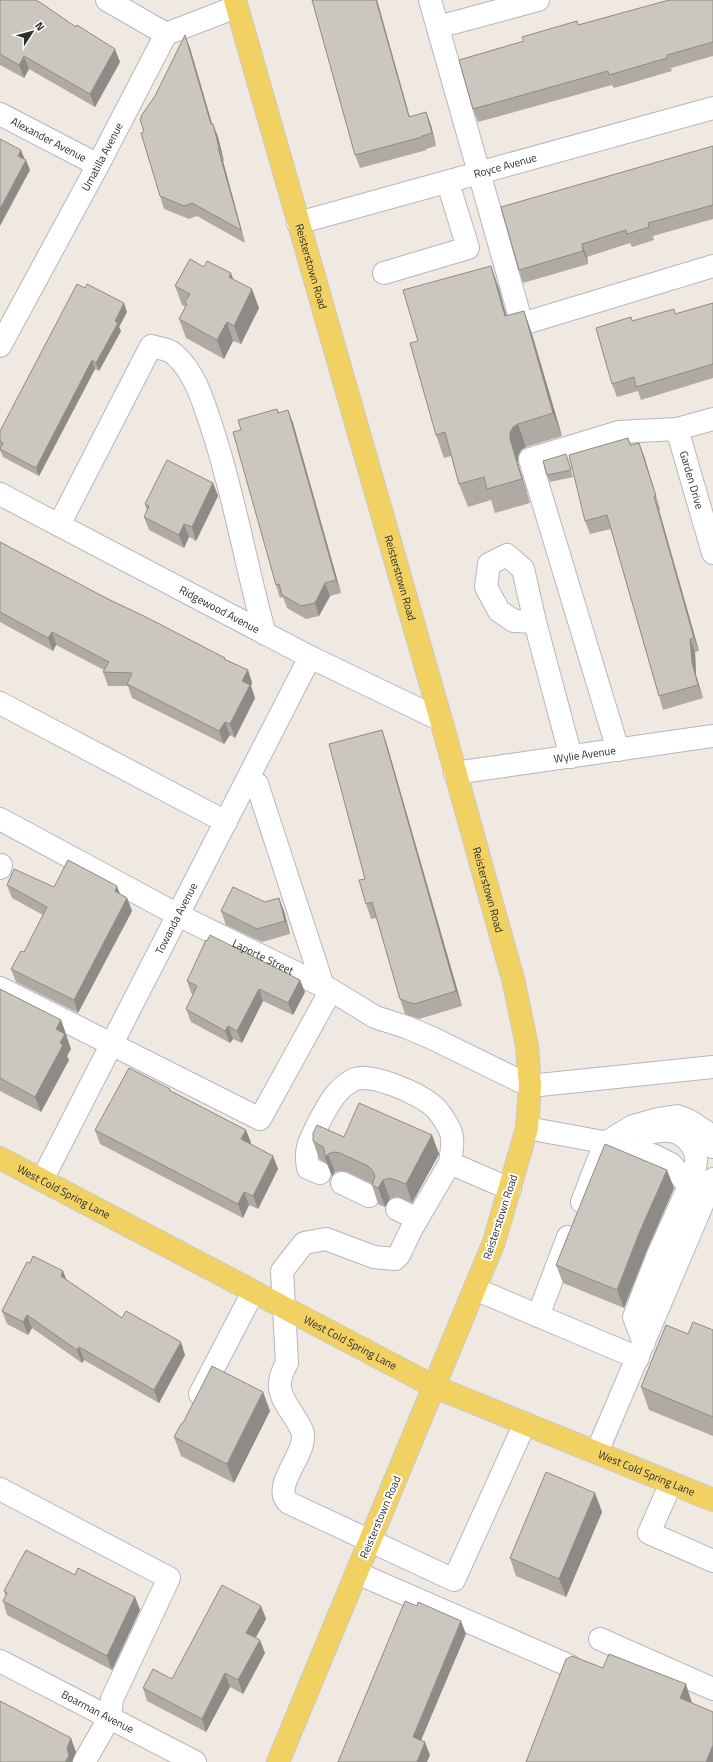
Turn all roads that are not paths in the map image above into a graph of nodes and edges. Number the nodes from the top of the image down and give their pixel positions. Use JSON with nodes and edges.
{"nodes":[{"id":1,"x":107,"y":0,"type":"edge"},
{"id":2,"x":430,"y":0,"type":"edge"},
{"id":3,"x":538,"y":0,"type":"edge"},
{"id":4,"x":235,"y":3,"type":"edge"},
{"id":5,"x":438,"y":27,"type":"junction"},
{"id":6,"x":166,"y":34,"type":"junction"},
{"id":7,"x":713,"y":108,"type":"edge"},
{"id":8,"x":0,"y":114,"type":"edge"},
{"id":9,"x":98,"y":165,"type":"junction"},
{"id":10,"x":480,"y":174,"type":"junction"},
{"id":11,"x":448,"y":182,"type":"junction"},
{"id":12,"x":298,"y":223,"type":"junction"},
{"id":13,"x":713,"y":266,"type":"edge"},
{"id":14,"x":384,"y":273,"type":"dead end"},
{"id":15,"x":8,"y":313,"type":"edge"},
{"id":16,"x":0,"y":346,"type":"edge"},
{"id":17,"x":713,"y":419,"type":"edge"},
{"id":18,"x":677,"y":430,"type":"junction"},
{"id":19,"x":0,"y":494,"type":"edge"},
{"id":20,"x":59,"y":525,"type":"junction"},
{"id":21,"x":713,"y":552,"type":"edge"},
{"id":22,"x":535,"y":622,"type":"dead end"},
{"id":23,"x":265,"y":634,"type":"junction"},
{"id":24,"x":310,"y":657,"type":"junction"},
{"id":25,"x":0,"y":703,"type":"edge"},
{"id":26,"x":441,"y":720,"type":"junction"},
{"id":27,"x":713,"y":736,"type":"edge"},
{"id":28,"x":618,"y":750,"type":"junction"},
{"id":29,"x":571,"y":757,"type":"junction"},
{"id":30,"x":456,"y":773,"type":"junction"},
{"id":31,"x":257,"y":784,"type":"dead end"},
{"id":32,"x":0,"y":819,"type":"edge"},
{"id":33,"x":226,"y":822,"type":"junction"},
{"id":34,"x":178,"y":915,"type":"junction"},
{"id":35,"x":0,"y":988,"type":"edge"},
{"id":36,"x":327,"y":988,"type":"junction"},
{"id":37,"x":112,"y":1044,"type":"junction"},
{"id":38,"x":713,"y":1066,"type":"edge"},
{"id":39,"x":530,"y":1086,"type":"junction"},
{"id":40,"x":527,"y":1128,"type":"junction"},
{"id":41,"x":615,"y":1145,"type":"junction"},
{"id":42,"x":713,"y":1147,"type":"edge"},
{"id":43,"x":0,"y":1158,"type":"edge"},
{"id":44,"x":450,"y":1163,"type":"junction"},
{"id":45,"x":320,"y":1173,"type":"dead end"},
{"id":46,"x":713,"y":1179,"type":"edge"},
{"id":47,"x":42,"y":1180,"type":"junction"},
{"id":48,"x":342,"y":1183,"type":"dead end"},
{"id":49,"x":688,"y":1186,"type":"junction"},
{"id":50,"x":510,"y":1189,"type":"junction"},
{"id":51,"x":369,"y":1196,"type":"dead end"},
{"id":52,"x":397,"y":1209,"type":"dead end"},
{"id":53,"x":417,"y":1219,"type":"junction"},
{"id":54,"x":475,"y":1288,"type":"junction"},
{"id":55,"x":253,"y":1292,"type":"junction"},
{"id":56,"x":285,"y":1309,"type":"junction"},
{"id":57,"x":538,"y":1316,"type":"junction"},
{"id":58,"x":641,"y":1350,"type":"junction"},
{"id":59,"x":435,"y":1386,"type":"junction"},
{"id":60,"x":190,"y":1413,"type":"edge"},
{"id":61,"x":525,"y":1423,"type":"junction"},
{"id":62,"x":597,"y":1452,"type":"junction"},
{"id":63,"x":671,"y":1483,"type":"junction"},
{"id":64,"x":0,"y":1489,"type":"edge"},
{"id":65,"x":713,"y":1500,"type":"edge"},
{"id":66,"x":371,"y":1540,"type":"junction"},
{"id":67,"x":713,"y":1561,"type":"edge"},
{"id":68,"x":357,"y":1573,"type":"junction"},
{"id":69,"x":600,"y":1639,"type":"dead end"},
{"id":70,"x":0,"y":1661,"type":"edge"},
{"id":71,"x":570,"y":1666,"type":"edge"},
{"id":72,"x":713,"y":1689,"type":"edge"},
{"id":73,"x":110,"y":1717,"type":"junction"},
{"id":74,"x":84,"y":1762,"type":"edge"},
{"id":75,"x":195,"y":1762,"type":"edge"},
{"id":76,"x":278,"y":1762,"type":"edge"}],
"edges":[{"from":1,"to":6,"type":"street"},
{"from":2,"to":5,"type":"street"},
{"from":3,"to":5,"type":"street"},
{"from":4,"to":6,"type":"street"},
{"from":4,"to":12,"type":"main road","name":"Reisterstown Road"},
{"from":5,"to":10,"type":"street"},
{"from":6,"to":9,"type":"street","name":"Umatilla Avenue"},
{"from":7,"to":10,"type":"street","name":"Royce Avenue"},
{"from":8,"to":9,"type":"street","name":"Alexander Avenue"},
{"from":9,"to":15,"type":"street","name":"Umatilla Avenue"},
{"from":10,"to":11,"type":"street","name":"Royce Avenue"},
{"from":10,"to":13,"type":"street"},
{"from":11,"to":12,"type":"street","name":"Royce Avenue"},
{"from":11,"to":14,"type":"street"},
{"from":12,"to":26,"type":"main road","name":"Reisterstown Road"},
{"from":15,"to":16,"type":"street","name":"Umatilla Avenue"},
{"from":17,"to":18,"type":"street"},
{"from":18,"to":21,"type":"street","name":"Garden Drive"},
{"from":18,"to":28,"type":"street"},
{"from":19,"to":20,"type":"street","name":"Ridgewood Avenue"},
{"from":20,"to":23,"type":"street","name":"Ridgewood Avenue"},
{"from":20,"to":23,"type":"street"},
{"from":22,"to":29,"type":"street"},
{"from":23,"to":24,"type":"street","name":"Ridgewood Avenue"},
{"from":24,"to":26,"type":"street","name":"Ridgewood Avenue"},
{"from":24,"to":33,"type":"street","name":"Towanda Avenue"},
{"from":25,"to":33,"type":"street"},
{"from":26,"to":30,"type":"main road","name":"Reisterstown Road"},
{"from":27,"to":28,"type":"street","name":"Wylie Avenue"},
{"from":28,"to":29,"type":"street","name":"Wylie Avenue"},
{"from":29,"to":30,"type":"street","name":"Wylie Avenue"},
{"from":30,"to":39,"type":"main road","name":"Reisterstown Road"},
{"from":31,"to":36,"type":"street"},
{"from":32,"to":34,"type":"street","name":"Laporte Street"},
{"from":33,"to":34,"type":"street","name":"Towanda Avenue"},
{"from":34,"to":36,"type":"street","name":"Laporte Street"},
{"from":34,"to":37,"type":"street","name":"Towanda Avenue"},
{"from":35,"to":37,"type":"street"},
{"from":36,"to":37,"type":"street"},
{"from":36,"to":39,"type":"street","name":"Laporte Street"},
{"from":37,"to":47,"type":"street","name":"Towanda Avenue"},
{"from":38,"to":39,"type":"street"},
{"from":39,"to":40,"type":"main road","name":"Reisterstown Road"},
{"from":40,"to":41,"type":"street"},
{"from":40,"to":50,"type":"main road","name":"Reisterstown Road"},
{"from":41,"to":42,"type":"street"},
{"from":41,"to":49,"type":"street"},
{"from":41,"to":49,"type":"street"},
{"from":41,"to":57,"type":"street"},
{"from":43,"to":47,"type":"main road","name":"West Cold Spring Lane"},
{"from":44,"to":45,"type":"street"},
{"from":44,"to":50,"type":"street"},
{"from":44,"to":53,"type":"street"},
{"from":46,"to":58,"type":"street"},
{"from":47,"to":55,"type":"main road","name":"West Cold Spring Lane"},
{"from":48,"to":51,"type":"street"},
{"from":49,"to":58,"type":"street"},
{"from":50,"to":54,"type":"main road","name":"Reisterstown Road"},
{"from":52,"to":53,"type":"street"},
{"from":53,"to":56,"type":"street"},
{"from":54,"to":57,"type":"street"},
{"from":54,"to":59,"type":"main road","name":"Reisterstown Road"},
{"from":55,"to":56,"type":"main road","name":"West Cold Spring Lane"},
{"from":55,"to":60,"type":"street"},
{"from":56,"to":59,"type":"main road","name":"West Cold Spring Lane"},
{"from":56,"to":66,"type":"street"},
{"from":57,"to":58,"type":"street"},
{"from":58,"to":62,"type":"street"},
{"from":59,"to":61,"type":"main road","name":"West Cold Spring Lane"},
{"from":59,"to":66,"type":"main road","name":"Reisterstown Road"},
{"from":61,"to":62,"type":"main road","name":"West Cold Spring Lane"},
{"from":61,"to":66,"type":"street"},
{"from":62,"to":63,"type":"main road","name":"West Cold Spring Lane"},
{"from":63,"to":65,"type":"main road","name":"West Cold Spring Lane"},
{"from":63,"to":67,"type":"street"},
{"from":64,"to":73,"type":"street"},
{"from":66,"to":68,"type":"main road","name":"Reisterstown Road"},
{"from":68,"to":71,"type":"street"},
{"from":68,"to":76,"type":"main road","name":"Reisterstown Road"},
{"from":69,"to":72,"type":"street"},
{"from":70,"to":73,"type":"street","name":"Boarman Avenue"},
{"from":73,"to":74,"type":"street"},
{"from":73,"to":75,"type":"street","name":"Boarman Avenue"}]}
